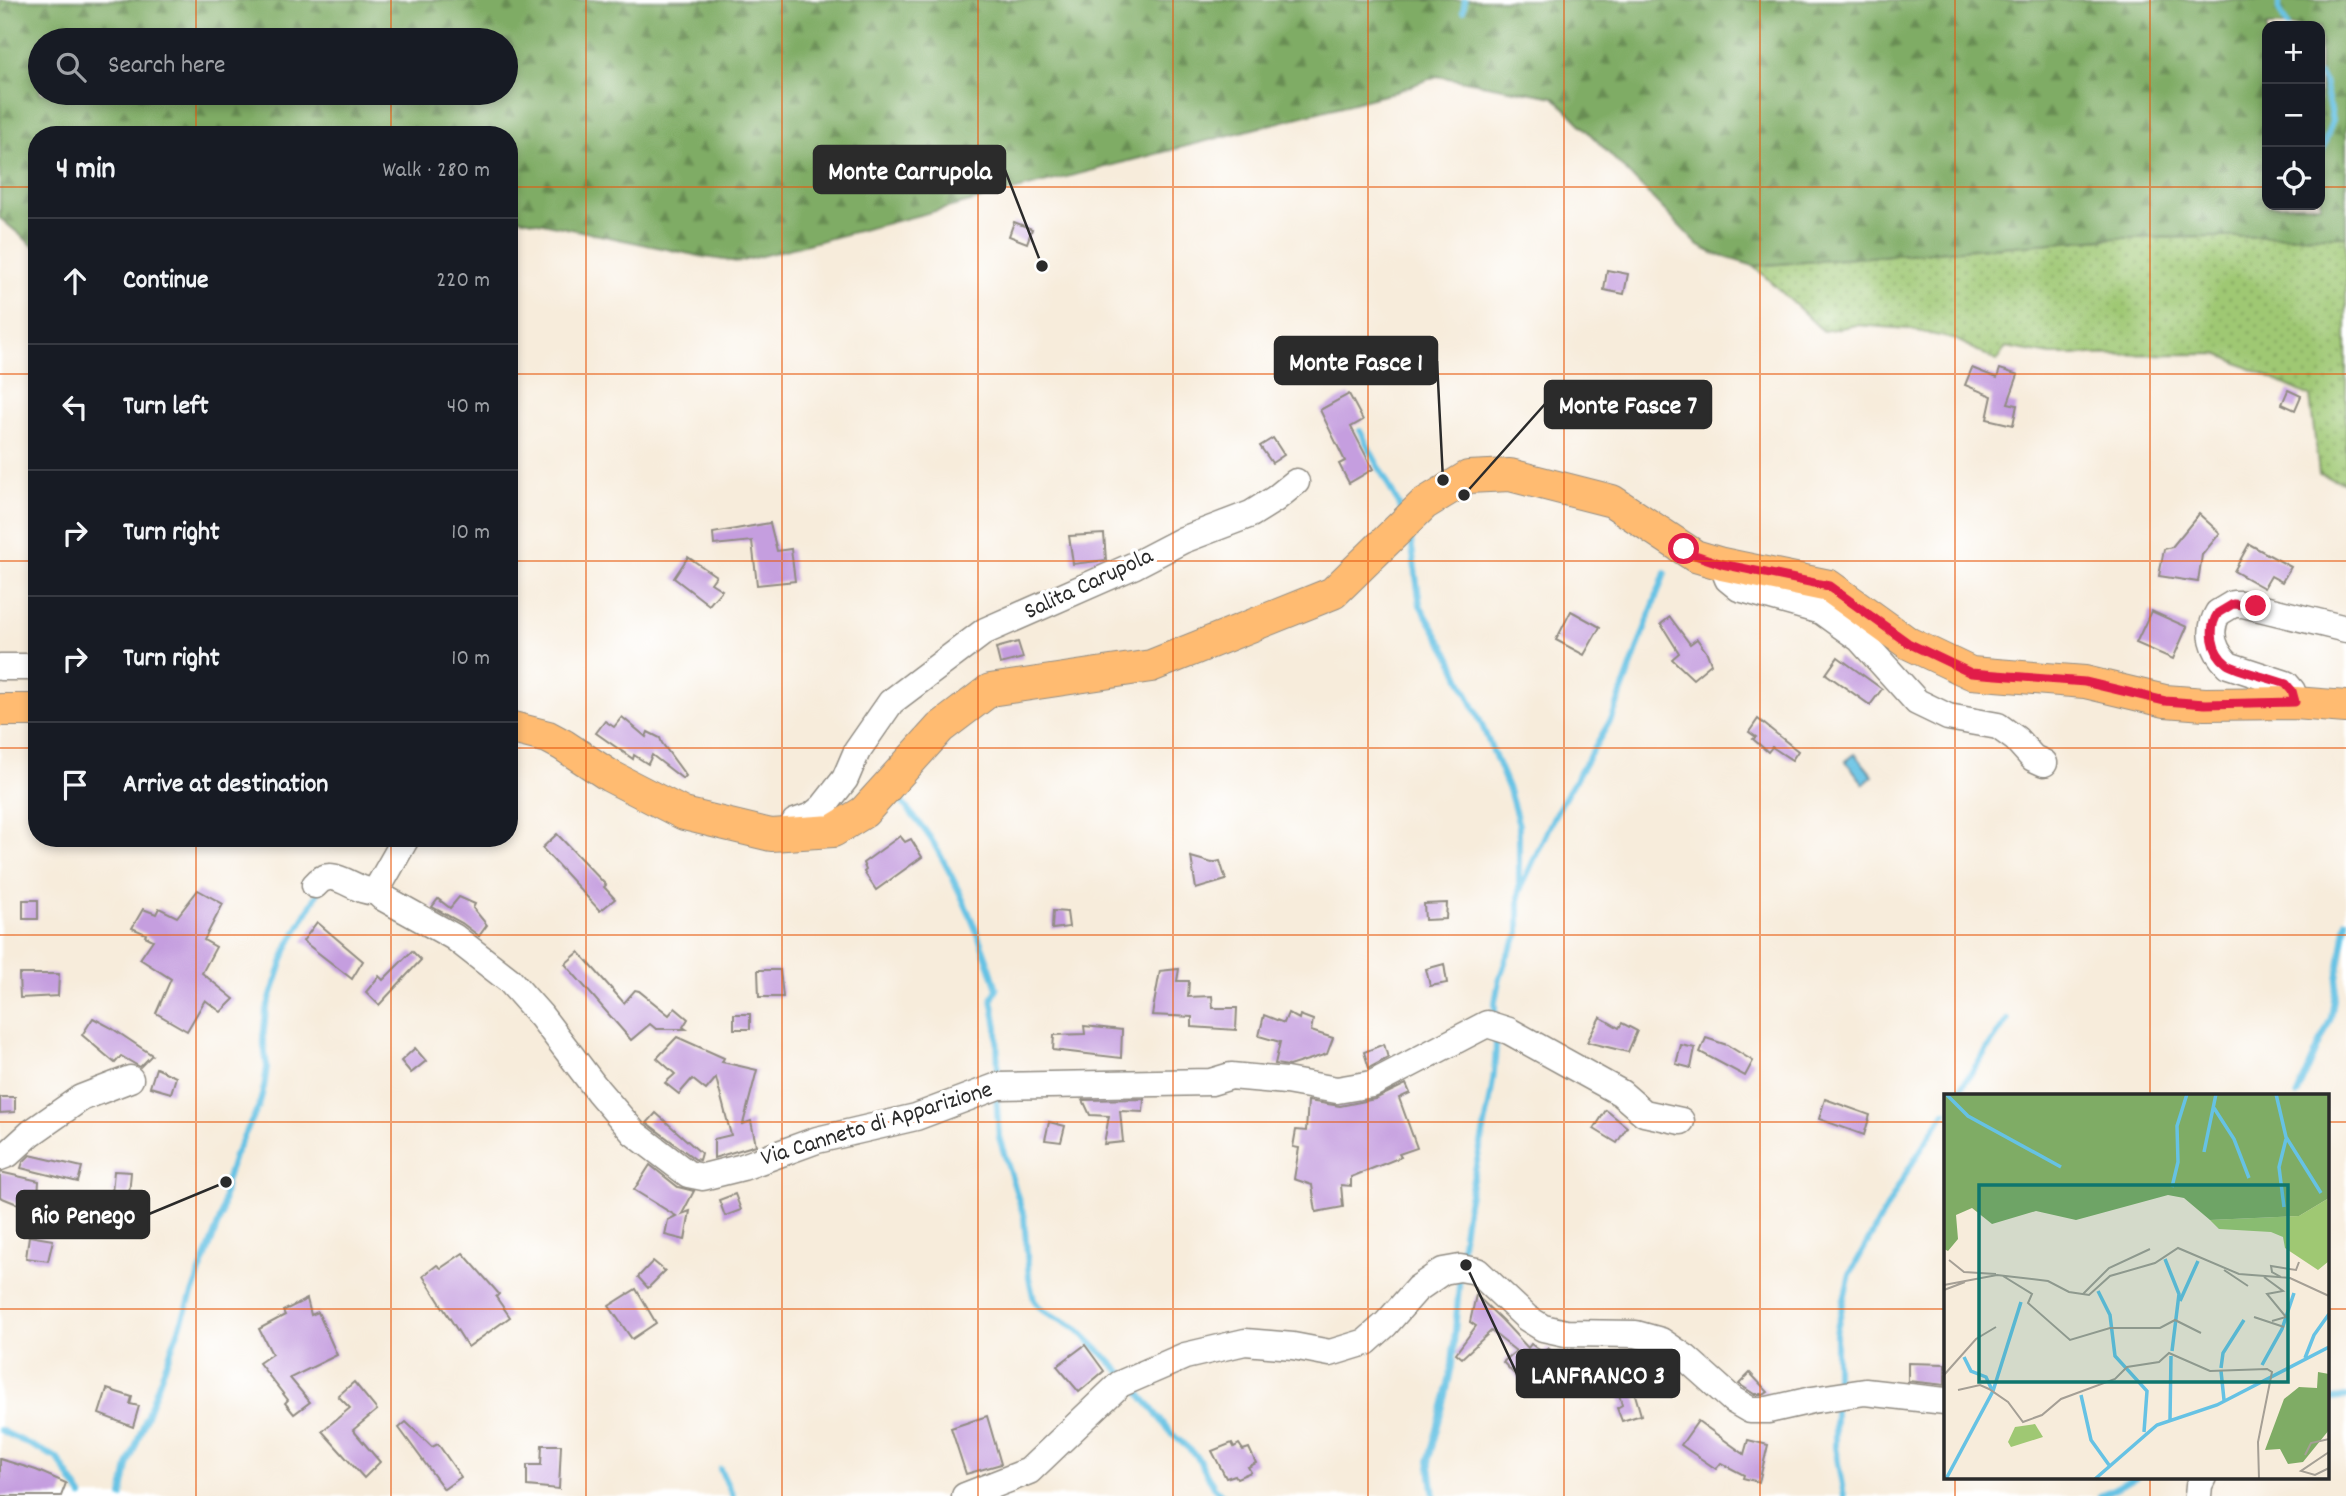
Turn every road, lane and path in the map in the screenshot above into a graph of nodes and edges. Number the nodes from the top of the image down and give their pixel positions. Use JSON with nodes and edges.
{"nodes":[{"id":1,"x":1296,"y":482,"type":"dead end"},
{"id":2,"x":1722,"y":564,"type":"junction"},
{"id":3,"x":2346,"y":629,"type":"edge"},
{"id":4,"x":0,"y":667,"type":"edge"},
{"id":5,"x":28,"y":667,"type":"edge"},
{"id":6,"x":2295,"y":702,"type":"junction"},
{"id":7,"x":2346,"y":706,"type":"edge"},
{"id":8,"x":0,"y":710,"type":"edge"},
{"id":9,"x":28,"y":710,"type":"edge"},
{"id":10,"x":518,"y":729,"type":"edge"},
{"id":11,"x":2044,"y":763,"type":"dead end"},
{"id":12,"x":789,"y":835,"type":"junction"},
{"id":13,"x":401,"y":847,"type":"edge"},
{"id":14,"x":315,"y":885,"type":"dead end"},
{"id":15,"x":376,"y":891,"type":"junction"},
{"id":16,"x":130,"y":1079,"type":"dead end"},
{"id":17,"x":1681,"y":1121,"type":"dead end"},
{"id":18,"x":0,"y":1157,"type":"edge"},
{"id":19,"x":1944,"y":1401,"type":"edge"},
{"id":20,"x":2202,"y":1478,"type":"edge"},
{"id":21,"x":965,"y":1496,"type":"edge"},
{"id":22,"x":2198,"y":1496,"type":"edge"}],
"edges":[{"from":1,"to":12,"type":"street","name":"Salita Carupola"},
{"from":2,"to":6,"type":"main road"},
{"from":2,"to":11,"type":"street"},
{"from":2,"to":12,"type":"main road"},
{"from":3,"to":6,"type":"street"},
{"from":4,"to":5,"type":"street"},
{"from":6,"to":7,"type":"main road"},
{"from":8,"to":9,"type":"main road"},
{"from":10,"to":12,"type":"main road"},
{"from":13,"to":15,"type":"street"},
{"from":14,"to":15,"type":"street"},
{"from":15,"to":17,"type":"street","name":"Via Canneto di Apparizione"},
{"from":16,"to":18,"type":"street"},
{"from":19,"to":21,"type":"street"},
{"from":20,"to":22,"type":"street"}]}
